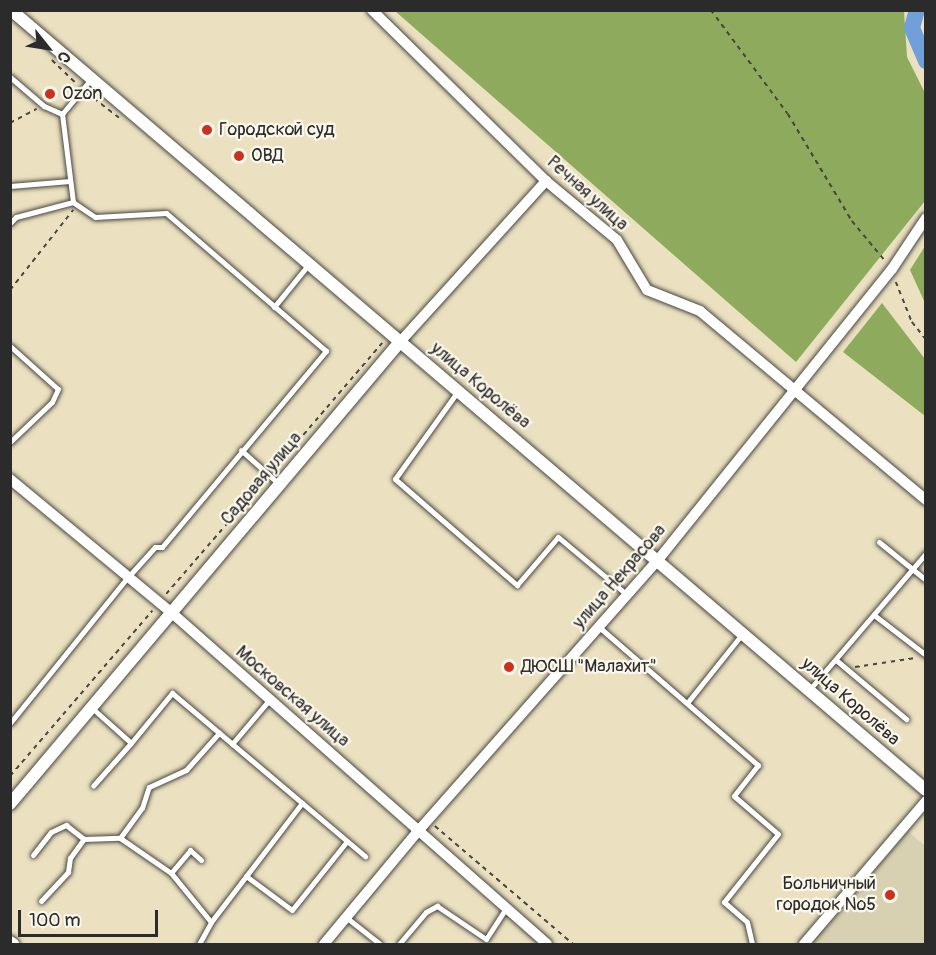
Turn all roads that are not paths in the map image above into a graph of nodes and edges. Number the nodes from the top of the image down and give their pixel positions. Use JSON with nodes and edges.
{"nodes":[{"id":1,"x":11,"y":10,"type":"edge"},
{"id":2,"x":372,"y":10,"type":"edge"},
{"id":3,"x":10,"y":77,"type":"edge"},
{"id":4,"x":92,"y":79,"type":"junction"},
{"id":5,"x":62,"y":114,"type":"junction"},
{"id":6,"x":70,"y":181,"type":"junction"},
{"id":7,"x":546,"y":181,"type":"junction"},
{"id":8,"x":10,"y":186,"type":"edge"},
{"id":9,"x":75,"y":204,"type":"junction"},
{"id":10,"x":926,"y":218,"type":"edge"},
{"id":11,"x":10,"y":223,"type":"edge"},
{"id":12,"x":309,"y":264,"type":"junction"},
{"id":13,"x":274,"y":307,"type":"junction"},
{"id":14,"x":399,"y":343,"type":"junction"},
{"id":15,"x":10,"y":346,"type":"edge"},
{"id":16,"x":792,"y":388,"type":"junction"},
{"id":17,"x":459,"y":390,"type":"junction"},
{"id":18,"x":10,"y":442,"type":"edge"},
{"id":19,"x":241,"y":450,"type":"junction"},
{"id":20,"x":10,"y":479,"type":"edge"},
{"id":21,"x":280,"y":486,"type":"junction"},
{"id":22,"x":926,"y":500,"type":"edge"},
{"id":23,"x":879,"y":542,"type":"dead end"},
{"id":24,"x":926,"y":554,"type":"edge"},
{"id":25,"x":658,"y":560,"type":"junction"},
{"id":26,"x":912,"y":569,"type":"junction"},
{"id":27,"x":128,"y":577,"type":"junction"},
{"id":28,"x":926,"y":580,"type":"edge"},
{"id":29,"x":627,"y":595,"type":"junction"},
{"id":30,"x":172,"y":613,"type":"junction"},
{"id":31,"x":874,"y":615,"type":"junction"},
{"id":32,"x":599,"y":627,"type":"junction"},
{"id":33,"x":743,"y":633,"type":"junction"},
{"id":34,"x":925,"y":656,"type":"edge"},
{"id":35,"x":836,"y":660,"type":"junction"},
{"id":36,"x":808,"y":690,"type":"junction"},
{"id":37,"x":270,"y":699,"type":"junction"},
{"id":38,"x":687,"y":704,"type":"junction"},
{"id":39,"x":92,"y":708,"type":"junction"},
{"id":40,"x":906,"y":719,"type":"dead end"},
{"id":41,"x":10,"y":723,"type":"edge"},
{"id":42,"x":219,"y":733,"type":"junction"},
{"id":43,"x":131,"y":743,"type":"junction"},
{"id":44,"x":232,"y":744,"type":"junction"},
{"id":45,"x":93,"y":786,"type":"dead end"},
{"id":46,"x":926,"y":790,"type":"edge"},
{"id":47,"x":926,"y":801,"type":"edge"},
{"id":48,"x":302,"y":803,"type":"junction"},
{"id":49,"x":10,"y":804,"type":"edge"},
{"id":50,"x":418,"y":830,"type":"junction"},
{"id":51,"x":120,"y":838,"type":"junction"},
{"id":52,"x":84,"y":839,"type":"junction"},
{"id":53,"x":347,"y":841,"type":"junction"},
{"id":54,"x":33,"y":855,"type":"dead end"},
{"id":55,"x":365,"y":856,"type":"dead end"},
{"id":56,"x":201,"y":860,"type":"dead end"},
{"id":57,"x":171,"y":873,"type":"junction"},
{"id":58,"x":246,"y":876,"type":"junction"},
{"id":59,"x":41,"y":901,"type":"dead end"},
{"id":60,"x":505,"y":910,"type":"junction"},
{"id":61,"x":346,"y":918,"type":"junction"},
{"id":62,"x":211,"y":922,"type":"junction"},
{"id":63,"x":199,"y":945,"type":"edge"},
{"id":64,"x":324,"y":945,"type":"edge"},
{"id":65,"x":380,"y":945,"type":"edge"},
{"id":66,"x":399,"y":945,"type":"edge"},
{"id":67,"x":548,"y":945,"type":"edge"},
{"id":68,"x":752,"y":945,"type":"edge"},
{"id":69,"x":804,"y":945,"type":"edge"}],
"edges":[{"from":1,"to":4,"type":"street","name":"улица Королёва"},
{"from":2,"to":7,"type":"street","name":"Речная улица"},
{"from":3,"to":5,"type":"lane"},
{"from":4,"to":5,"type":"lane"},
{"from":4,"to":12,"type":"street","name":"улица Королёва"},
{"from":5,"to":6,"type":"lane"},
{"from":6,"to":8,"type":"lane"},
{"from":6,"to":9,"type":"lane"},
{"from":7,"to":14,"type":"street","name":"Садовая улица"},
{"from":7,"to":16,"type":"street","name":"Речная улица"},
{"from":9,"to":11,"type":"lane"},
{"from":9,"to":13,"type":"lane"},
{"from":10,"to":16,"type":"street","name":"улица Некрасова"},
{"from":12,"to":13,"type":"lane"},
{"from":12,"to":14,"type":"street","name":"улица Королёва"},
{"from":13,"to":19,"type":"lane"},
{"from":14,"to":17,"type":"street","name":"улица Королёва"},
{"from":14,"to":21,"type":"street","name":"Садовая улица"},
{"from":15,"to":18,"type":"lane"},
{"from":16,"to":22,"type":"street","name":"Речная улица"},
{"from":16,"to":25,"type":"street","name":"улица Некрасова"},
{"from":17,"to":25,"type":"street","name":"улица Королёва"},
{"from":17,"to":29,"type":"lane"},
{"from":19,"to":21,"type":"lane"},
{"from":19,"to":27,"type":"lane"},
{"from":20,"to":27,"type":"street","name":"Московская улица"},
{"from":21,"to":30,"type":"street","name":"Садовая улица"},
{"from":23,"to":26,"type":"lane"},
{"from":24,"to":26,"type":"lane"},
{"from":25,"to":29,"type":"street","name":"улица Некрасова"},
{"from":25,"to":33,"type":"street","name":"улица Королёва"},
{"from":26,"to":28,"type":"lane"},
{"from":26,"to":31,"type":"lane"},
{"from":27,"to":30,"type":"street","name":"Московская улица"},
{"from":27,"to":41,"type":"lane"},
{"from":29,"to":32,"type":"street","name":"улица Некрасова"},
{"from":30,"to":37,"type":"street","name":"Московская улица"},
{"from":30,"to":39,"type":"street","name":"Садовая улица"},
{"from":31,"to":34,"type":"lane"},
{"from":31,"to":35,"type":"lane"},
{"from":32,"to":38,"type":"lane"},
{"from":32,"to":50,"type":"street","name":"улица Некрасова"},
{"from":33,"to":36,"type":"street","name":"улица Королёва"},
{"from":33,"to":38,"type":"lane"},
{"from":35,"to":36,"type":"lane"},
{"from":35,"to":40,"type":"lane"},
{"from":36,"to":46,"type":"street","name":"улица Королёва"},
{"from":37,"to":44,"type":"lane"},
{"from":37,"to":50,"type":"street","name":"Московская улица"},
{"from":38,"to":68,"type":"lane"},
{"from":39,"to":43,"type":"lane"},
{"from":39,"to":49,"type":"street","name":"Садовая улица"},
{"from":42,"to":43,"type":"lane"},
{"from":42,"to":44,"type":"lane"},
{"from":42,"to":51,"type":"lane"},
{"from":43,"to":45,"type":"lane"},
{"from":44,"to":48,"type":"lane"},
{"from":47,"to":69,"type":"street"},
{"from":48,"to":53,"type":"lane"},
{"from":48,"to":58,"type":"lane"},
{"from":50,"to":60,"type":"street","name":"Московская улица"},
{"from":50,"to":61,"type":"street","name":"улица Некрасова"},
{"from":51,"to":52,"type":"lane"},
{"from":51,"to":57,"type":"lane"},
{"from":52,"to":54,"type":"lane"},
{"from":52,"to":59,"type":"lane"},
{"from":53,"to":55,"type":"lane"},
{"from":53,"to":58,"type":"lane"},
{"from":56,"to":57,"type":"lane"},
{"from":57,"to":62,"type":"lane"},
{"from":58,"to":62,"type":"lane"},
{"from":60,"to":66,"type":"lane"},
{"from":60,"to":67,"type":"street","name":"Московская улица"},
{"from":61,"to":64,"type":"street","name":"улица Некрасова"},
{"from":61,"to":65,"type":"lane"},
{"from":62,"to":63,"type":"lane"}]}
